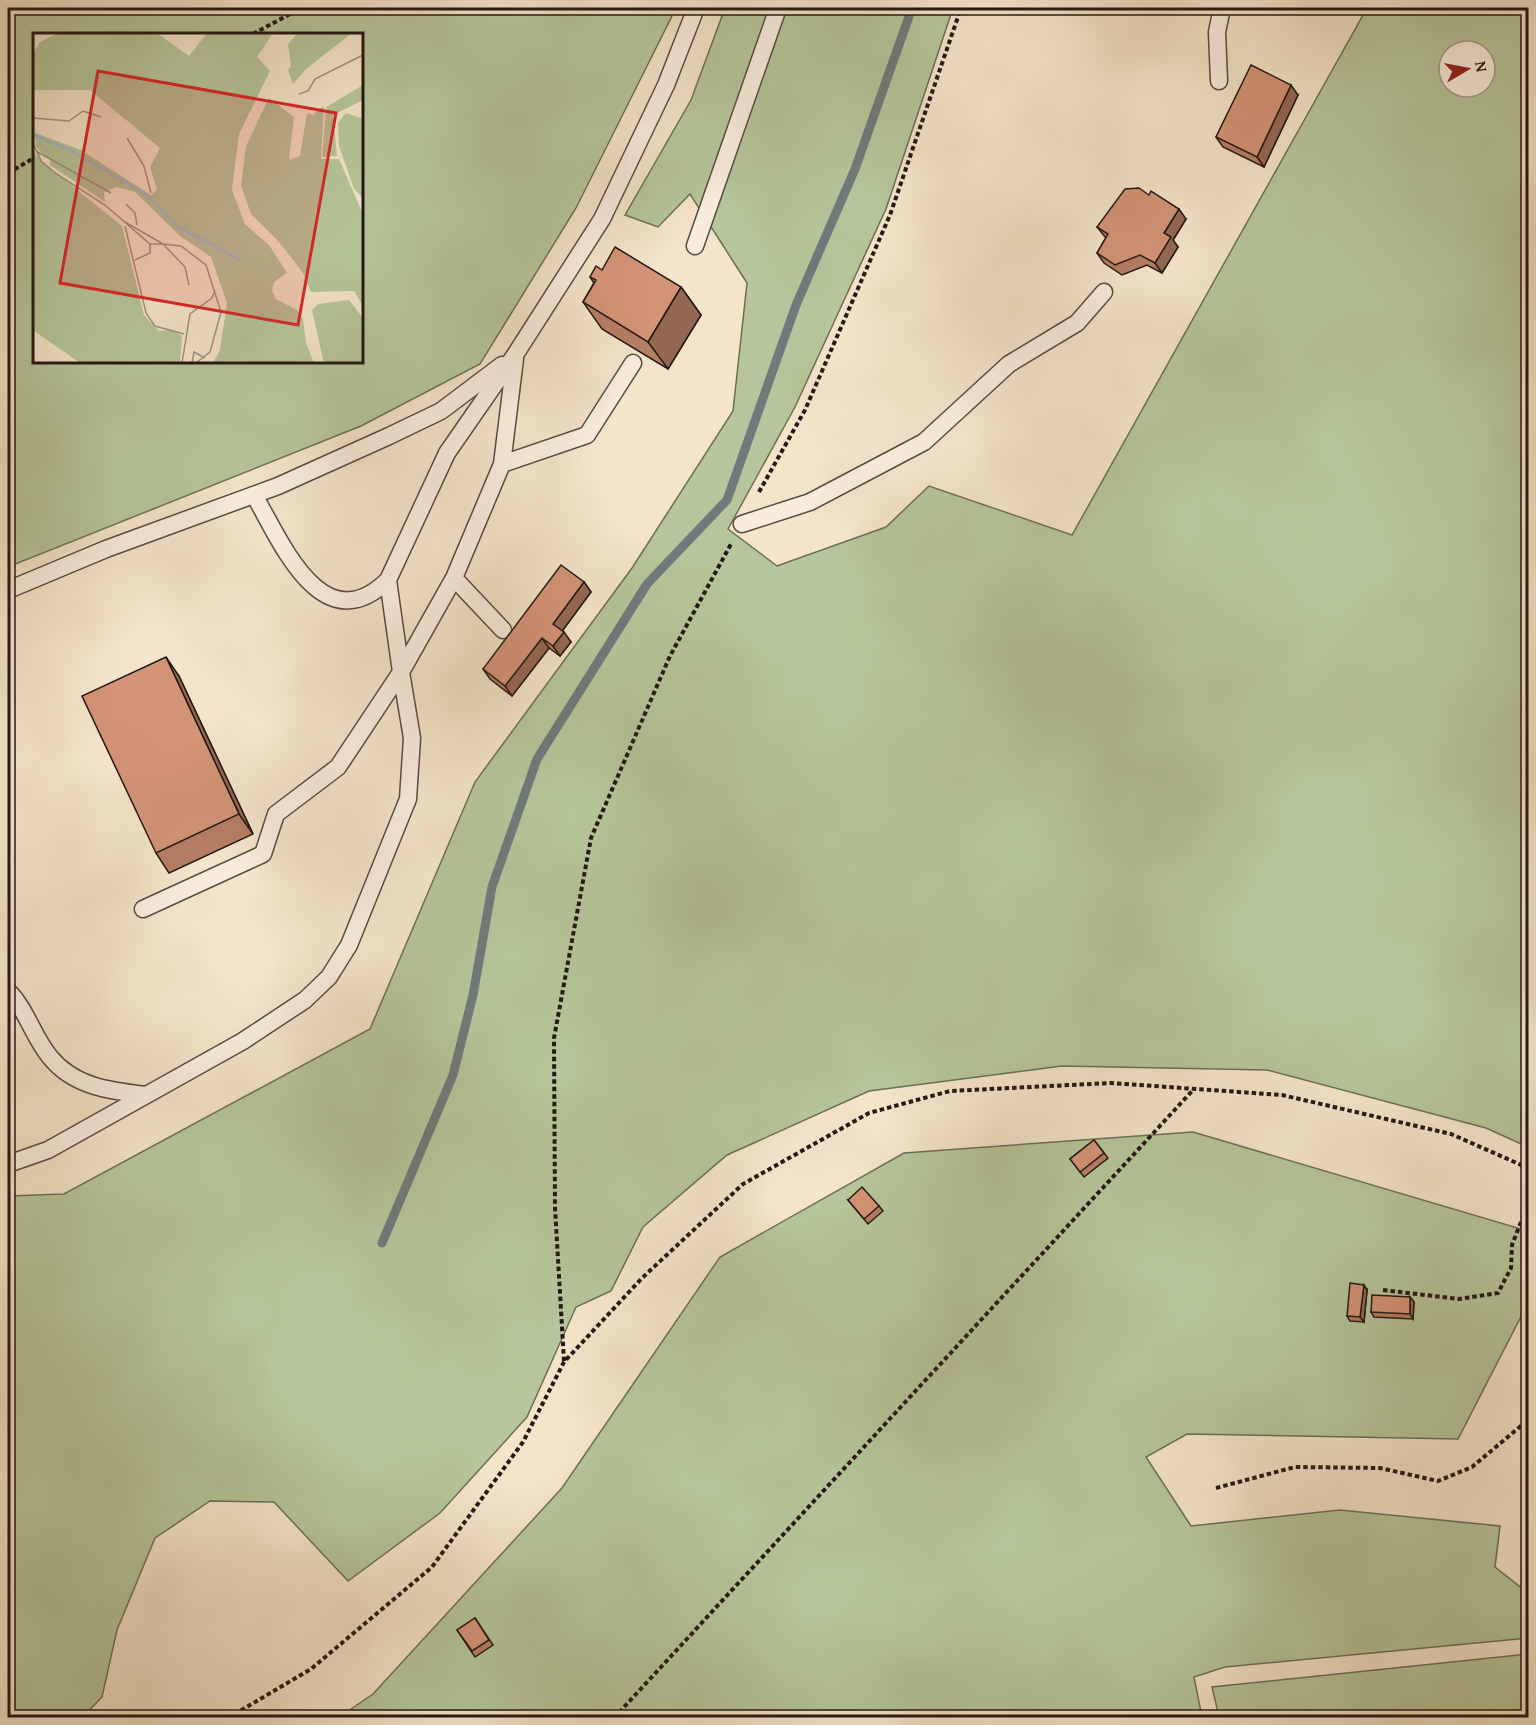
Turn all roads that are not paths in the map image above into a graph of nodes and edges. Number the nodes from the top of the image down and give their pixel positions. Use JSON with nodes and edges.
{"nodes":[{"id":1,"x":696,"y":8,"type":"edge"},
{"id":2,"x":778,"y":8,"type":"edge"},
{"id":3,"x":1222,"y":8,"type":"edge"},
{"id":4,"x":1219,"y":81,"type":"dead end"},
{"id":5,"x":695,"y":246,"type":"dead end"},
{"id":6,"x":1104,"y":292,"type":"dead end"},
{"id":7,"x":515,"y":355,"type":"junction"},
{"id":8,"x":633,"y":363,"type":"edge"},
{"id":9,"x":502,"y":464,"type":"junction"},
{"id":10,"x":254,"y":495,"type":"junction"},
{"id":11,"x":742,"y":524,"type":"road end"},
{"id":12,"x":454,"y":578,"type":"junction"},
{"id":13,"x":388,"y":580,"type":"junction"},
{"id":14,"x":8,"y":590,"type":"edge"},
{"id":15,"x":503,"y":630,"type":"dead end"},
{"id":16,"x":400,"y":672,"type":"junction"},
{"id":17,"x":143,"y":909,"type":"dead end"},
{"id":18,"x":8,"y":991,"type":"edge"},
{"id":19,"x":146,"y":1095,"type":"junction"},
{"id":20,"x":8,"y":1164,"type":"edge"}],
"edges":[{"from":1,"to":7,"type":"lane"},
{"from":2,"to":5,"type":"lane"},
{"from":3,"to":4,"type":"lane"},
{"from":6,"to":11,"type":"lane"},
{"from":7,"to":9,"type":"lane"},
{"from":7,"to":10,"type":"lane"},
{"from":7,"to":13,"type":"lane"},
{"from":8,"to":9,"type":"lane"},
{"from":9,"to":12,"type":"lane"},
{"from":10,"to":13,"type":"lane"},
{"from":10,"to":14,"type":"lane"},
{"from":12,"to":15,"type":"lane"},
{"from":12,"to":16,"type":"lane"},
{"from":13,"to":16,"type":"lane"},
{"from":16,"to":17,"type":"lane"},
{"from":16,"to":19,"type":"lane"},
{"from":18,"to":19,"type":"lane"},
{"from":19,"to":20,"type":"lane"}]}
